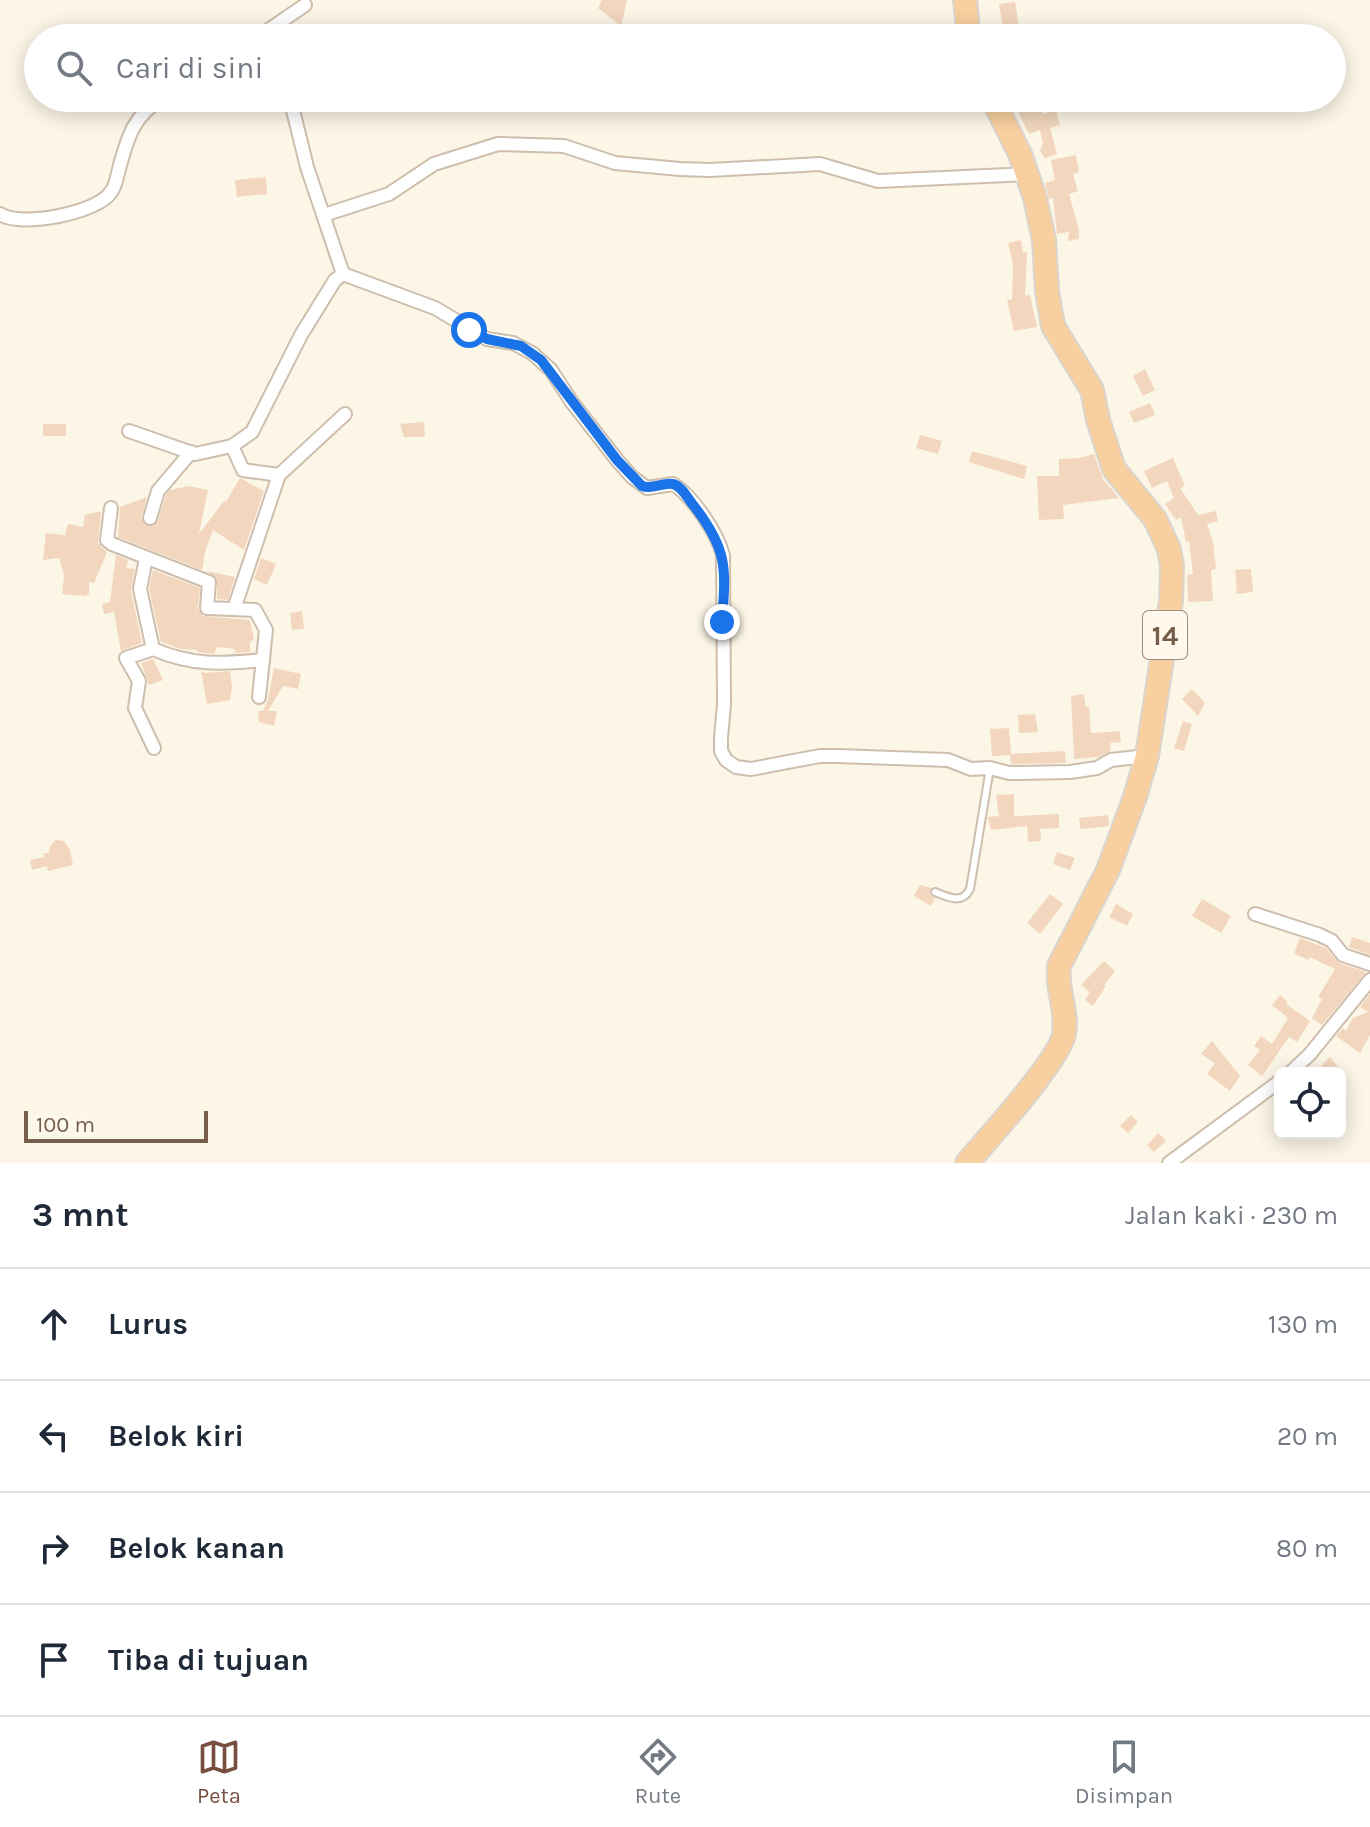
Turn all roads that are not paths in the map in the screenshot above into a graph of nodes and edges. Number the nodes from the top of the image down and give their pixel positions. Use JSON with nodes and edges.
{"nodes":[{"id":1,"x":965,"y":0,"type":"edge"},
{"id":2,"x":307,"y":2,"type":"edge"},
{"id":3,"x":276,"y":24,"type":"edge"},
{"id":4,"x":286,"y":24,"type":"edge"},
{"id":5,"x":968,"y":24,"type":"edge"},
{"id":6,"x":144,"y":112,"type":"edge"},
{"id":7,"x":293,"y":112,"type":"edge"},
{"id":8,"x":999,"y":112,"type":"edge"},
{"id":9,"x":1027,"y":174,"type":"junction"},
{"id":10,"x":0,"y":214,"type":"edge"},
{"id":11,"x":324,"y":215,"type":"junction"},
{"id":12,"x":343,"y":274,"type":"junction"},
{"id":13,"x":345,"y":414,"type":"dead end"},
{"id":14,"x":129,"y":431,"type":"dead end"},
{"id":15,"x":232,"y":446,"type":"junction"},
{"id":16,"x":191,"y":452,"type":"junction"},
{"id":17,"x":279,"y":475,"type":"junction"},
{"id":18,"x":111,"y":508,"type":"dead end"},
{"id":19,"x":150,"y":518,"type":"dead end"},
{"id":20,"x":146,"y":558,"type":"junction"},
{"id":21,"x":234,"y":609,"type":"junction"},
{"id":22,"x":153,"y":649,"type":"junction"},
{"id":23,"x":263,"y":660,"type":"junction"},
{"id":24,"x":259,"y":697,"type":"dead end"},
{"id":25,"x":154,"y":748,"type":"dead end"},
{"id":26,"x":1147,"y":756,"type":"junction"},
{"id":27,"x":990,"y":768,"type":"junction"},
{"id":28,"x":935,"y":892,"type":"dead end"},
{"id":29,"x":1255,"y":914,"type":"dead end"},
{"id":30,"x":1370,"y":964,"type":"edge"},
{"id":31,"x":1370,"y":980,"type":"edge"},
{"id":32,"x":1296,"y":1067,"type":"edge"},
{"id":33,"x":1274,"y":1085,"type":"edge"},
{"id":34,"x":967,"y":1163,"type":"edge"},
{"id":35,"x":1169,"y":1163,"type":"edge"}],
"edges":[{"from":1,"to":5,"type":"highway"},
{"from":2,"to":3,"type":"street"},
{"from":2,"to":4,"type":"street"},
{"from":6,"to":10,"type":"street"},
{"from":7,"to":11,"type":"street"},
{"from":8,"to":9,"type":"highway","number":"14"},
{"from":9,"to":11,"type":"street"},
{"from":9,"to":26,"type":"highway","number":"14"},
{"from":11,"to":12,"type":"street"},
{"from":12,"to":15,"type":"street"},
{"from":12,"to":27,"type":"street"},
{"from":13,"to":17,"type":"street"},
{"from":14,"to":16,"type":"street"},
{"from":15,"to":16,"type":"street"},
{"from":15,"to":17,"type":"street"},
{"from":16,"to":19,"type":"street"},
{"from":17,"to":21,"type":"street"},
{"from":18,"to":20,"type":"street"},
{"from":20,"to":21,"type":"street"},
{"from":20,"to":22,"type":"street"},
{"from":21,"to":23,"type":"street"},
{"from":22,"to":23,"type":"street"},
{"from":22,"to":25,"type":"street"},
{"from":23,"to":24,"type":"street"},
{"from":26,"to":27,"type":"street"},
{"from":26,"to":34,"type":"highway","number":"14"},
{"from":27,"to":28,"type":"lane"},
{"from":29,"to":30,"type":"street"},
{"from":31,"to":32,"type":"street"},
{"from":33,"to":35,"type":"street"}]}
